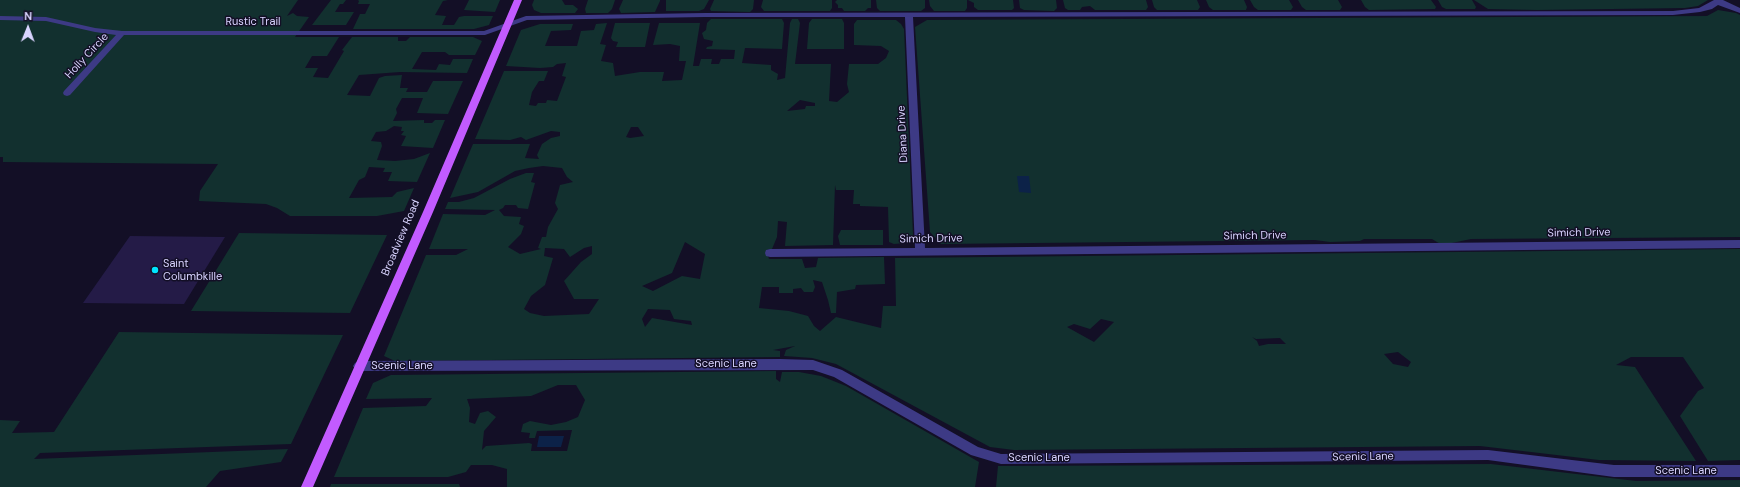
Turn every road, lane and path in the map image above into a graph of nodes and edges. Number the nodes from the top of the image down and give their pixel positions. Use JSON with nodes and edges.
{"nodes":[{"id":1,"x":518,"y":0,"type":"edge"},
{"id":2,"x":1719,"y":1,"type":"edge"},
{"id":3,"x":1740,"y":11,"type":"edge"},
{"id":4,"x":909,"y":15,"type":"junction"},
{"id":5,"x":0,"y":18,"type":"edge"},
{"id":6,"x":507,"y":25,"type":"junction"},
{"id":7,"x":122,"y":33,"type":"junction"},
{"id":8,"x":67,"y":93,"type":"dead end"},
{"id":9,"x":1740,"y":244,"type":"edge"},
{"id":10,"x":920,"y":251,"type":"junction"},
{"id":11,"x":770,"y":253,"type":"dead end"},
{"id":12,"x":360,"y":366,"type":"junction"},
{"id":13,"x":1740,"y":471,"type":"edge"},
{"id":14,"x":307,"y":487,"type":"edge"}],
"edges":[{"from":1,"to":6,"type":"main road","name":"Broadview Road"},
{"from":2,"to":3,"type":"street"},
{"from":2,"to":4,"type":"street","name":"Rustic Trail"},
{"from":4,"to":6,"type":"street","name":"Rustic Trail"},
{"from":4,"to":10,"type":"street","name":"Diana Drive"},
{"from":5,"to":7,"type":"street","name":"Rustic Trail"},
{"from":6,"to":7,"type":"street","name":"Rustic Trail"},
{"from":6,"to":12,"type":"main road","name":"Broadview Road"},
{"from":7,"to":8,"type":"street","name":"Holly Circle"},
{"from":9,"to":10,"type":"street","name":"Simich Drive"},
{"from":10,"to":11,"type":"street","name":"Simich Drive"},
{"from":12,"to":13,"type":"street","name":"Scenic Lane"},
{"from":12,"to":14,"type":"main road","name":"Broadview Road"}]}
